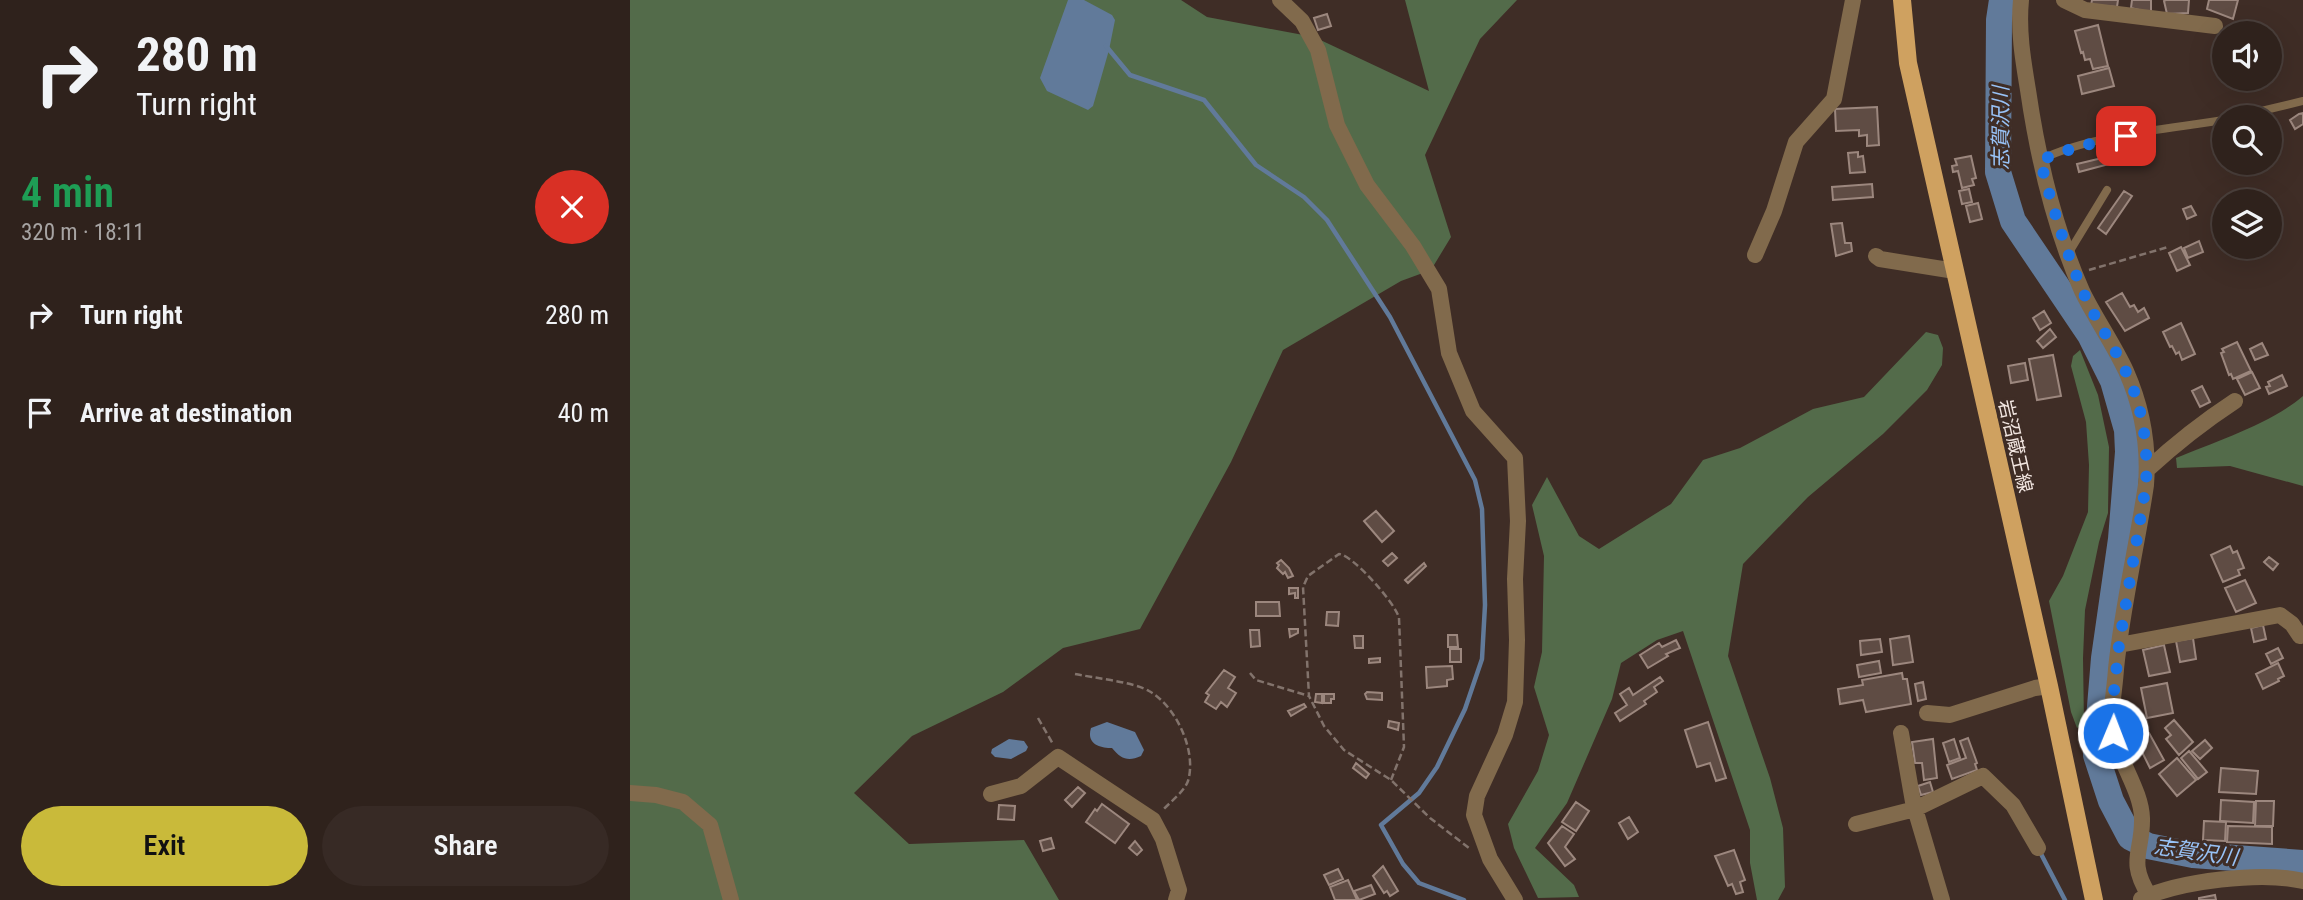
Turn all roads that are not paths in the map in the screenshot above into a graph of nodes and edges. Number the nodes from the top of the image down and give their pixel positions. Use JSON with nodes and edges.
{"nodes":[{"id":1,"x":1280,"y":0,"type":"edge"},
{"id":2,"x":1853,"y":0,"type":"edge"},
{"id":3,"x":1902,"y":0,"type":"edge"},
{"id":4,"x":2021,"y":0,"type":"edge"},
{"id":5,"x":2064,"y":0,"type":"edge"},
{"id":6,"x":2212,"y":26,"type":"edge"},
{"id":7,"x":2303,"y":102,"type":"edge"},
{"id":8,"x":2282,"y":107,"type":"edge"},
{"id":9,"x":2212,"y":122,"type":"edge"},
{"id":10,"x":2040,"y":160,"type":"junction"},
{"id":11,"x":2107,"y":190,"type":"dead end"},
{"id":12,"x":2068,"y":254,"type":"junction"},
{"id":13,"x":1755,"y":255,"type":"dead end"},
{"id":14,"x":1876,"y":256,"type":"dead end"},
{"id":15,"x":1955,"y":271,"type":"junction"},
{"id":16,"x":2235,"y":401,"type":"dead end"},
{"id":17,"x":2147,"y":470,"type":"junction"},
{"id":18,"x":2300,"y":636,"type":"dead end"},
{"id":19,"x":2119,"y":645,"type":"junction"},
{"id":20,"x":2049,"y":686,"type":"junction"},
{"id":21,"x":1927,"y":713,"type":"dead end"},
{"id":22,"x":1901,"y":733,"type":"dead end"},
{"id":23,"x":630,"y":793,"type":"edge"},
{"id":24,"x":991,"y":794,"type":"dead end"},
{"id":25,"x":1915,"y":809,"type":"junction"},
{"id":26,"x":1856,"y":824,"type":"dead end"},
{"id":27,"x":2038,"y":848,"type":"dead end"},
{"id":28,"x":2303,"y":881,"type":"edge"},
{"id":29,"x":2144,"y":898,"type":"edge"},
{"id":30,"x":731,"y":900,"type":"edge"},
{"id":31,"x":1176,"y":900,"type":"edge"},
{"id":32,"x":1515,"y":900,"type":"edge"},
{"id":33,"x":1942,"y":900,"type":"edge"},
{"id":34,"x":2094,"y":900,"type":"edge"}],
"edges":[{"from":1,"to":32,"type":"street"},
{"from":2,"to":13,"type":"street"},
{"from":3,"to":15,"type":"main road","name":"岩沼蔵王線"},
{"from":4,"to":10,"type":"street"},
{"from":5,"to":6,"type":"street"},
{"from":7,"to":8,"type":"lane"},
{"from":9,"to":10,"type":"lane"},
{"from":10,"to":12,"type":"street"},
{"from":11,"to":12,"type":"lane"},
{"from":12,"to":17,"type":"street"},
{"from":14,"to":15,"type":"street"},
{"from":15,"to":20,"type":"main road","name":"岩沼蔵王線"},
{"from":16,"to":17,"type":"street"},
{"from":17,"to":19,"type":"street"},
{"from":18,"to":19,"type":"street"},
{"from":19,"to":29,"type":"street"},
{"from":20,"to":21,"type":"street"},
{"from":20,"to":34,"type":"main road","name":"岩沼蔵王線"},
{"from":22,"to":25,"type":"street"},
{"from":23,"to":30,"type":"street"},
{"from":24,"to":31,"type":"street"},
{"from":25,"to":26,"type":"street"},
{"from":25,"to":27,"type":"street"},
{"from":25,"to":33,"type":"street"},
{"from":28,"to":29,"type":"street"}]}
